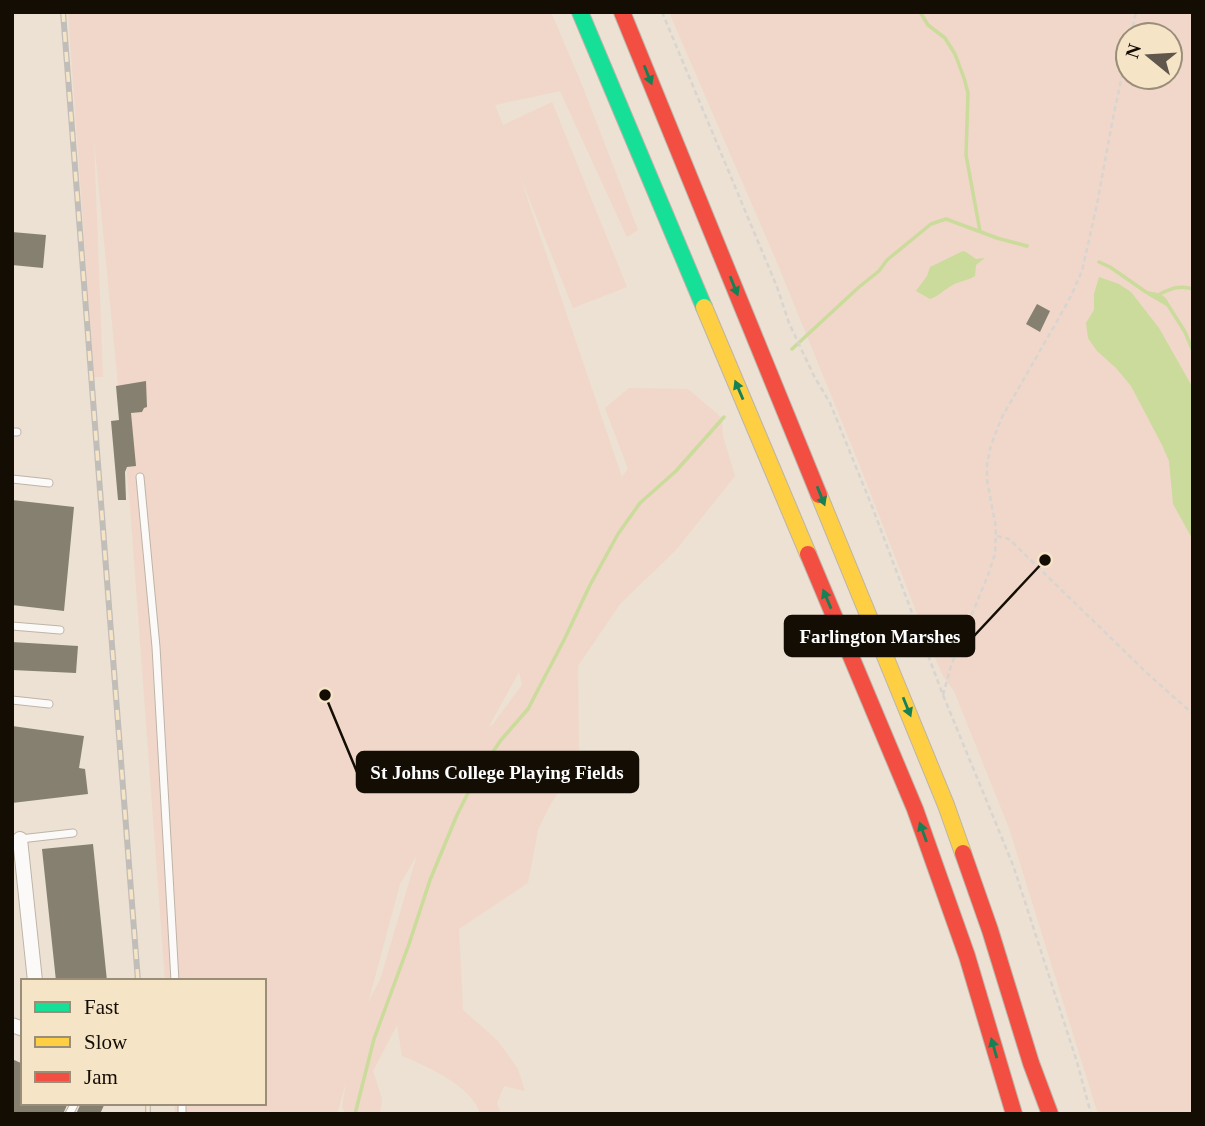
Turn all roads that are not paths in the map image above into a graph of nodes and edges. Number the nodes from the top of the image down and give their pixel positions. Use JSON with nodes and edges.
{"nodes":[{"id":1,"x":580,"y":12,"type":"edge"},
{"id":2,"x":622,"y":12,"type":"edge"},
{"id":3,"x":140,"y":477,"type":"dead end"},
{"id":4,"x":12,"y":479,"type":"edge"},
{"id":5,"x":49,"y":483,"type":"dead end"},
{"id":6,"x":12,"y":626,"type":"edge"},
{"id":7,"x":60,"y":631,"type":"dead end"},
{"id":8,"x":12,"y":700,"type":"edge"},
{"id":9,"x":49,"y":704,"type":"dead end"},
{"id":10,"x":73,"y":833,"type":"dead end"},
{"id":11,"x":20,"y":838,"type":"joint"},
{"id":12,"x":35,"y":979,"type":"edge"},
{"id":13,"x":175,"y":979,"type":"edge"},
{"id":14,"x":1031,"y":1063,"type":"junction"},
{"id":15,"x":1014,"y":1114,"type":"edge"},
{"id":16,"x":1042,"y":1114,"type":"edge"},
{"id":17,"x":1050,"y":1114,"type":"edge"}],
"edges":[{"from":15,"to":1,"type":"highway","one_way":true},
{"from":2,"to":14,"type":"highway","one_way":true},
{"from":3,"to":13,"type":"lane"},
{"from":4,"to":5,"type":"lane"},
{"from":6,"to":7,"type":"lane"},
{"from":8,"to":9,"type":"lane"},
{"from":10,"to":11,"type":"lane"},
{"from":11,"to":12,"type":"street"},
{"from":14,"to":16,"type":"highway"},
{"from":14,"to":17,"type":"highway"}]}
